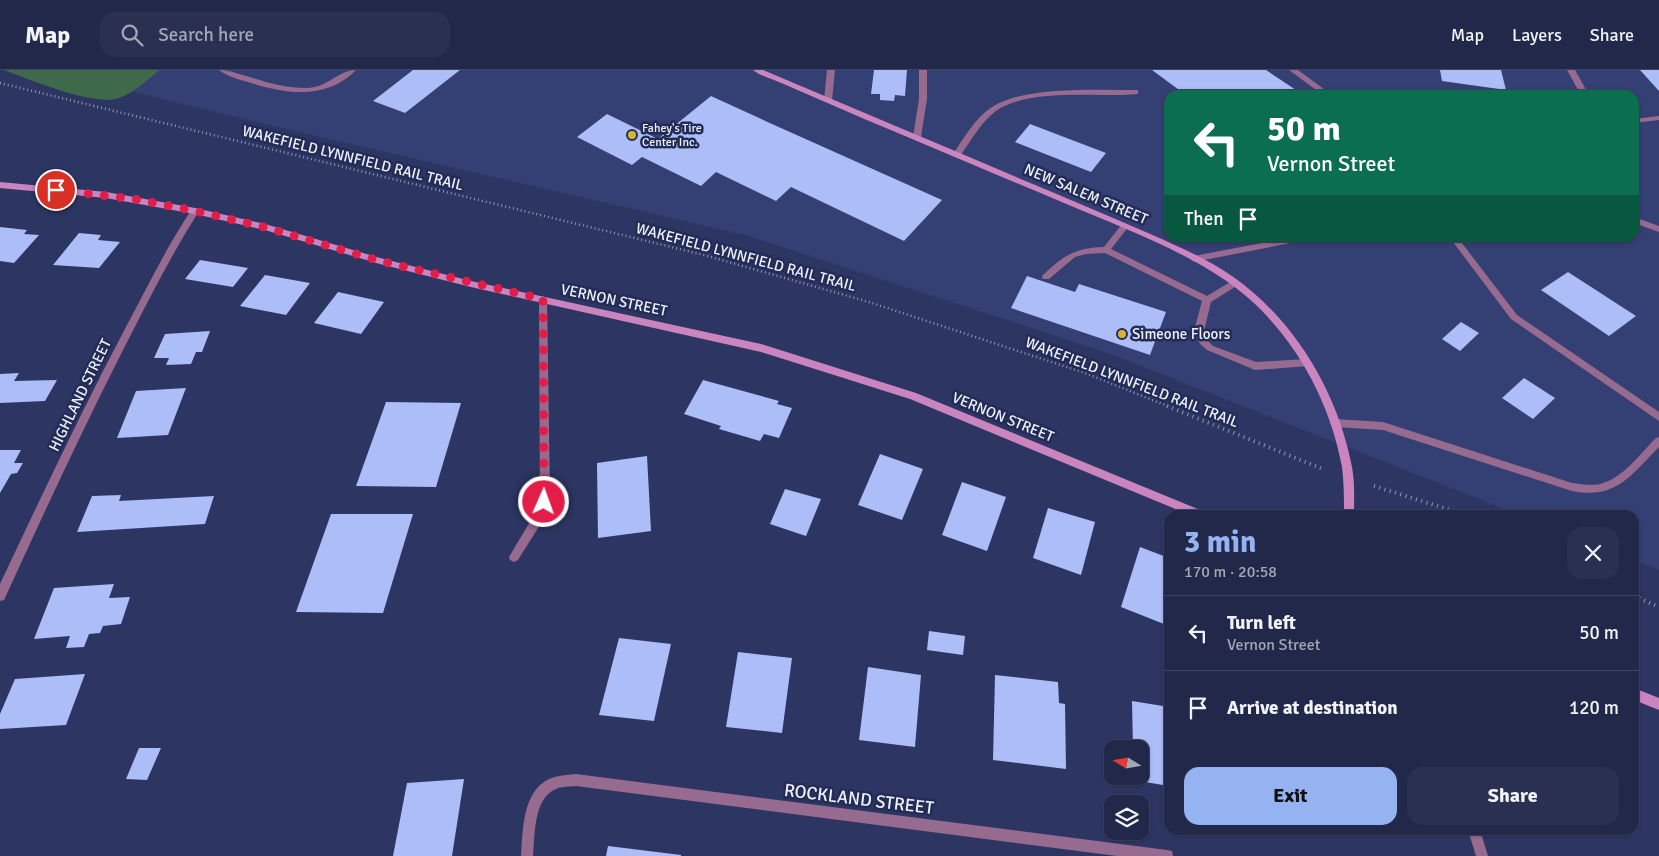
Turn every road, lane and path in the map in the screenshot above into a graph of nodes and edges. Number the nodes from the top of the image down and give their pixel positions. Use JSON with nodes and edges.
{"nodes":[{"id":1,"x":223,"y":70,"type":"edge"},
{"id":2,"x":352,"y":70,"type":"edge"},
{"id":3,"x":757,"y":70,"type":"edge"},
{"id":4,"x":831,"y":70,"type":"edge"},
{"id":5,"x":922,"y":70,"type":"edge"},
{"id":6,"x":1572,"y":70,"type":"edge"},
{"id":7,"x":1298,"y":71,"type":"edge"},
{"id":8,"x":0,"y":83,"type":"edge"},
{"id":9,"x":1322,"y":90,"type":"edge"},
{"id":10,"x":1582,"y":90,"type":"edge"},
{"id":11,"x":1135,"y":92,"type":"dead end"},
{"id":12,"x":828,"y":100,"type":"junction"},
{"id":13,"x":1659,"y":118,"type":"edge"},
{"id":14,"x":1639,"y":120,"type":"edge"},
{"id":15,"x":917,"y":137,"type":"junction"},
{"id":16,"x":957,"y":154,"type":"junction"},
{"id":17,"x":0,"y":185,"type":"edge"},
{"id":18,"x":195,"y":211,"type":"junction"},
{"id":19,"x":1639,"y":222,"type":"edge"},
{"id":20,"x":1125,"y":226,"type":"junction"},
{"id":21,"x":1659,"y":228,"type":"edge"},
{"id":22,"x":1281,"y":242,"type":"edge"},
{"id":23,"x":1457,"y":242,"type":"edge"},
{"id":24,"x":1106,"y":250,"type":"junction"},
{"id":25,"x":1194,"y":259,"type":"junction"},
{"id":26,"x":1046,"y":277,"type":"dead end"},
{"id":27,"x":1235,"y":284,"type":"junction"},
{"id":28,"x":543,"y":299,"type":"junction"},
{"id":29,"x":1207,"y":300,"type":"junction"},
{"id":30,"x":1306,"y":363,"type":"junction"},
{"id":31,"x":1659,"y":417,"type":"edge"},
{"id":32,"x":1335,"y":423,"type":"junction"},
{"id":33,"x":1659,"y":441,"type":"edge"},
{"id":34,"x":1348,"y":478,"type":"junction"},
{"id":35,"x":1189,"y":510,"type":"edge"},
{"id":36,"x":1349,"y":510,"type":"edge"},
{"id":37,"x":1450,"y":510,"type":"edge"},
{"id":38,"x":514,"y":557,"type":"dead end"},
{"id":39,"x":0,"y":596,"type":"edge"},
{"id":40,"x":1639,"y":598,"type":"edge"},
{"id":41,"x":1659,"y":606,"type":"edge"},
{"id":42,"x":1639,"y":696,"type":"edge"},
{"id":43,"x":1659,"y":704,"type":"edge"},
{"id":44,"x":1476,"y":835,"type":"edge"},
{"id":45,"x":527,"y":856,"type":"edge"},
{"id":46,"x":1167,"y":856,"type":"edge"},
{"id":47,"x":1482,"y":856,"type":"edge"}],
"edges":[{"from":1,"to":2,"type":"street"},
{"from":3,"to":12,"type":"main road","name":"NEW SALEM STREET"},
{"from":4,"to":12,"type":"street"},
{"from":5,"to":15,"type":"street"},
{"from":6,"to":10,"type":"street"},
{"from":7,"to":9,"type":"street"},
{"from":8,"to":34,"type":"path","name":"WAKEFIELD LYNNFIELD RAIL TRAIL"},
{"from":11,"to":16,"type":"street"},
{"from":12,"to":15,"type":"main road","name":"NEW SALEM STREET"},
{"from":13,"to":14,"type":"street"},
{"from":15,"to":16,"type":"main road","name":"NEW SALEM STREET"},
{"from":16,"to":20,"type":"main road","name":"NEW SALEM STREET"},
{"from":17,"to":18,"type":"main road","name":"VERNON STREET"},
{"from":18,"to":28,"type":"main road","name":"VERNON STREET"},
{"from":18,"to":39,"type":"street","name":"HIGHLAND STREET"},
{"from":19,"to":21,"type":"street"},
{"from":20,"to":24,"type":"street"},
{"from":20,"to":25,"type":"main road","name":"NEW SALEM STREET"},
{"from":22,"to":25,"type":"street"},
{"from":23,"to":31,"type":"street"},
{"from":24,"to":26,"type":"street"},
{"from":24,"to":29,"type":"street"},
{"from":25,"to":27,"type":"main road","name":"NEW SALEM STREET"},
{"from":27,"to":29,"type":"street"},
{"from":27,"to":30,"type":"main road","name":"NEW SALEM STREET"},
{"from":28,"to":35,"type":"main road","name":"VERNON STREET"},
{"from":28,"to":38,"type":"street"},
{"from":29,"to":30,"type":"street"},
{"from":30,"to":32,"type":"main road","name":"NEW SALEM STREET"},
{"from":32,"to":33,"type":"street"},
{"from":32,"to":34,"type":"main road","name":"NEW SALEM STREET"},
{"from":34,"to":36,"type":"main road","name":"NEW SALEM STREET"},
{"from":34,"to":37,"type":"path","name":"WAKEFIELD LYNNFIELD RAIL TRAIL"},
{"from":40,"to":41,"type":"path"},
{"from":42,"to":43,"type":"main road"},
{"from":44,"to":47,"type":"street"},
{"from":45,"to":46,"type":"street","name":"ROCKLAND STREET"}]}
